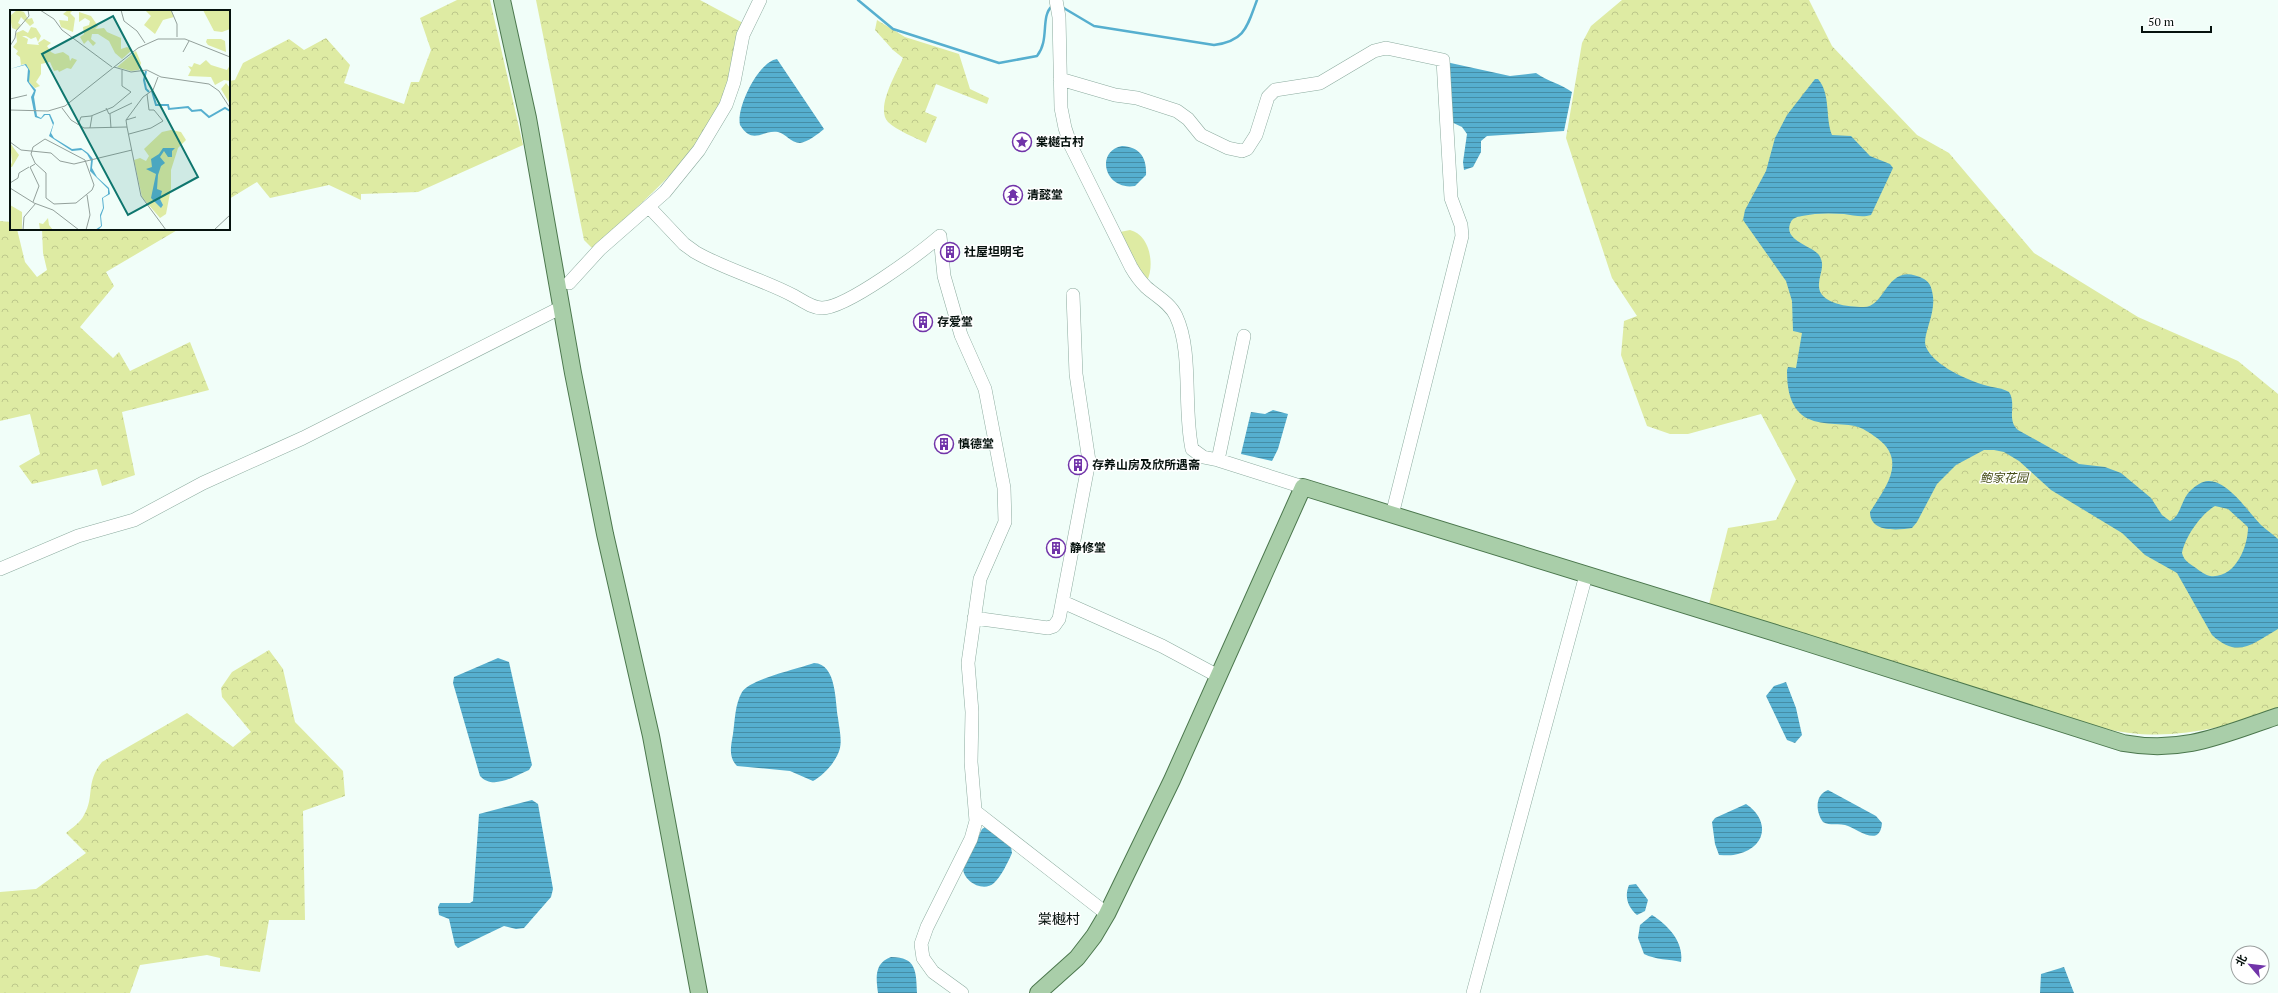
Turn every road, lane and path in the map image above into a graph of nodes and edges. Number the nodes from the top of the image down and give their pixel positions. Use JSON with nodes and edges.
{"nodes":[{"id":1,"x":502,"y":0,"type":"edge"},
{"id":2,"x":513,"y":0,"type":"edge"},
{"id":3,"x":760,"y":0,"type":"edge"},
{"id":4,"x":1056,"y":0,"type":"edge"},
{"id":5,"x":1060,"y":79,"type":"junction"},
{"id":6,"x":649,"y":207,"type":"junction"},
{"id":7,"x":569,"y":284,"type":"junction"},
{"id":8,"x":1073,"y":296,"type":"dead end"},
{"id":9,"x":562,"y":307,"type":"junction"},
{"id":10,"x":1244,"y":336,"type":"dead end"},
{"id":11,"x":1218,"y":460,"type":"junction"},
{"id":12,"x":1303,"y":487,"type":"junction"},
{"id":13,"x":1392,"y":515,"type":"junction"},
{"id":14,"x":0,"y":569,"type":"edge"},
{"id":15,"x":1586,"y":574,"type":"junction"},
{"id":16,"x":1064,"y":602,"type":"junction"},
{"id":17,"x":974,"y":618,"type":"junction"},
{"id":18,"x":1218,"y":676,"type":"junction"},
{"id":19,"x":2278,"y":716,"type":"edge"},
{"id":20,"x":976,"y":812,"type":"junction"},
{"id":21,"x":1107,"y":914,"type":"junction"},
{"id":22,"x":699,"y":993,"type":"edge"},
{"id":23,"x":710,"y":993,"type":"edge"},
{"id":24,"x":962,"y":993,"type":"edge"},
{"id":25,"x":1038,"y":993,"type":"edge"},
{"id":26,"x":1473,"y":993,"type":"edge"}],
"edges":[{"from":1,"to":9,"type":"main road"},
{"from":2,"to":7,"type":"main road"},
{"from":3,"to":6,"type":"street"},
{"from":4,"to":5,"type":"street"},
{"from":5,"to":11,"type":"street"},
{"from":5,"to":13,"type":"street"},
{"from":6,"to":7,"type":"street"},
{"from":6,"to":17,"type":"street"},
{"from":7,"to":23,"type":"main road"},
{"from":8,"to":16,"type":"street"},
{"from":9,"to":14,"type":"street"},
{"from":9,"to":22,"type":"main road"},
{"from":10,"to":11,"type":"street"},
{"from":11,"to":12,"type":"street"},
{"from":12,"to":13,"type":"main road"},
{"from":12,"to":18,"type":"main road"},
{"from":13,"to":15,"type":"main road"},
{"from":15,"to":19,"type":"main road"},
{"from":15,"to":26,"type":"street"},
{"from":16,"to":17,"type":"street"},
{"from":16,"to":18,"type":"street"},
{"from":17,"to":20,"type":"street"},
{"from":18,"to":21,"type":"main road"},
{"from":20,"to":21,"type":"street"},
{"from":20,"to":24,"type":"street"},
{"from":21,"to":25,"type":"main road"}]}
